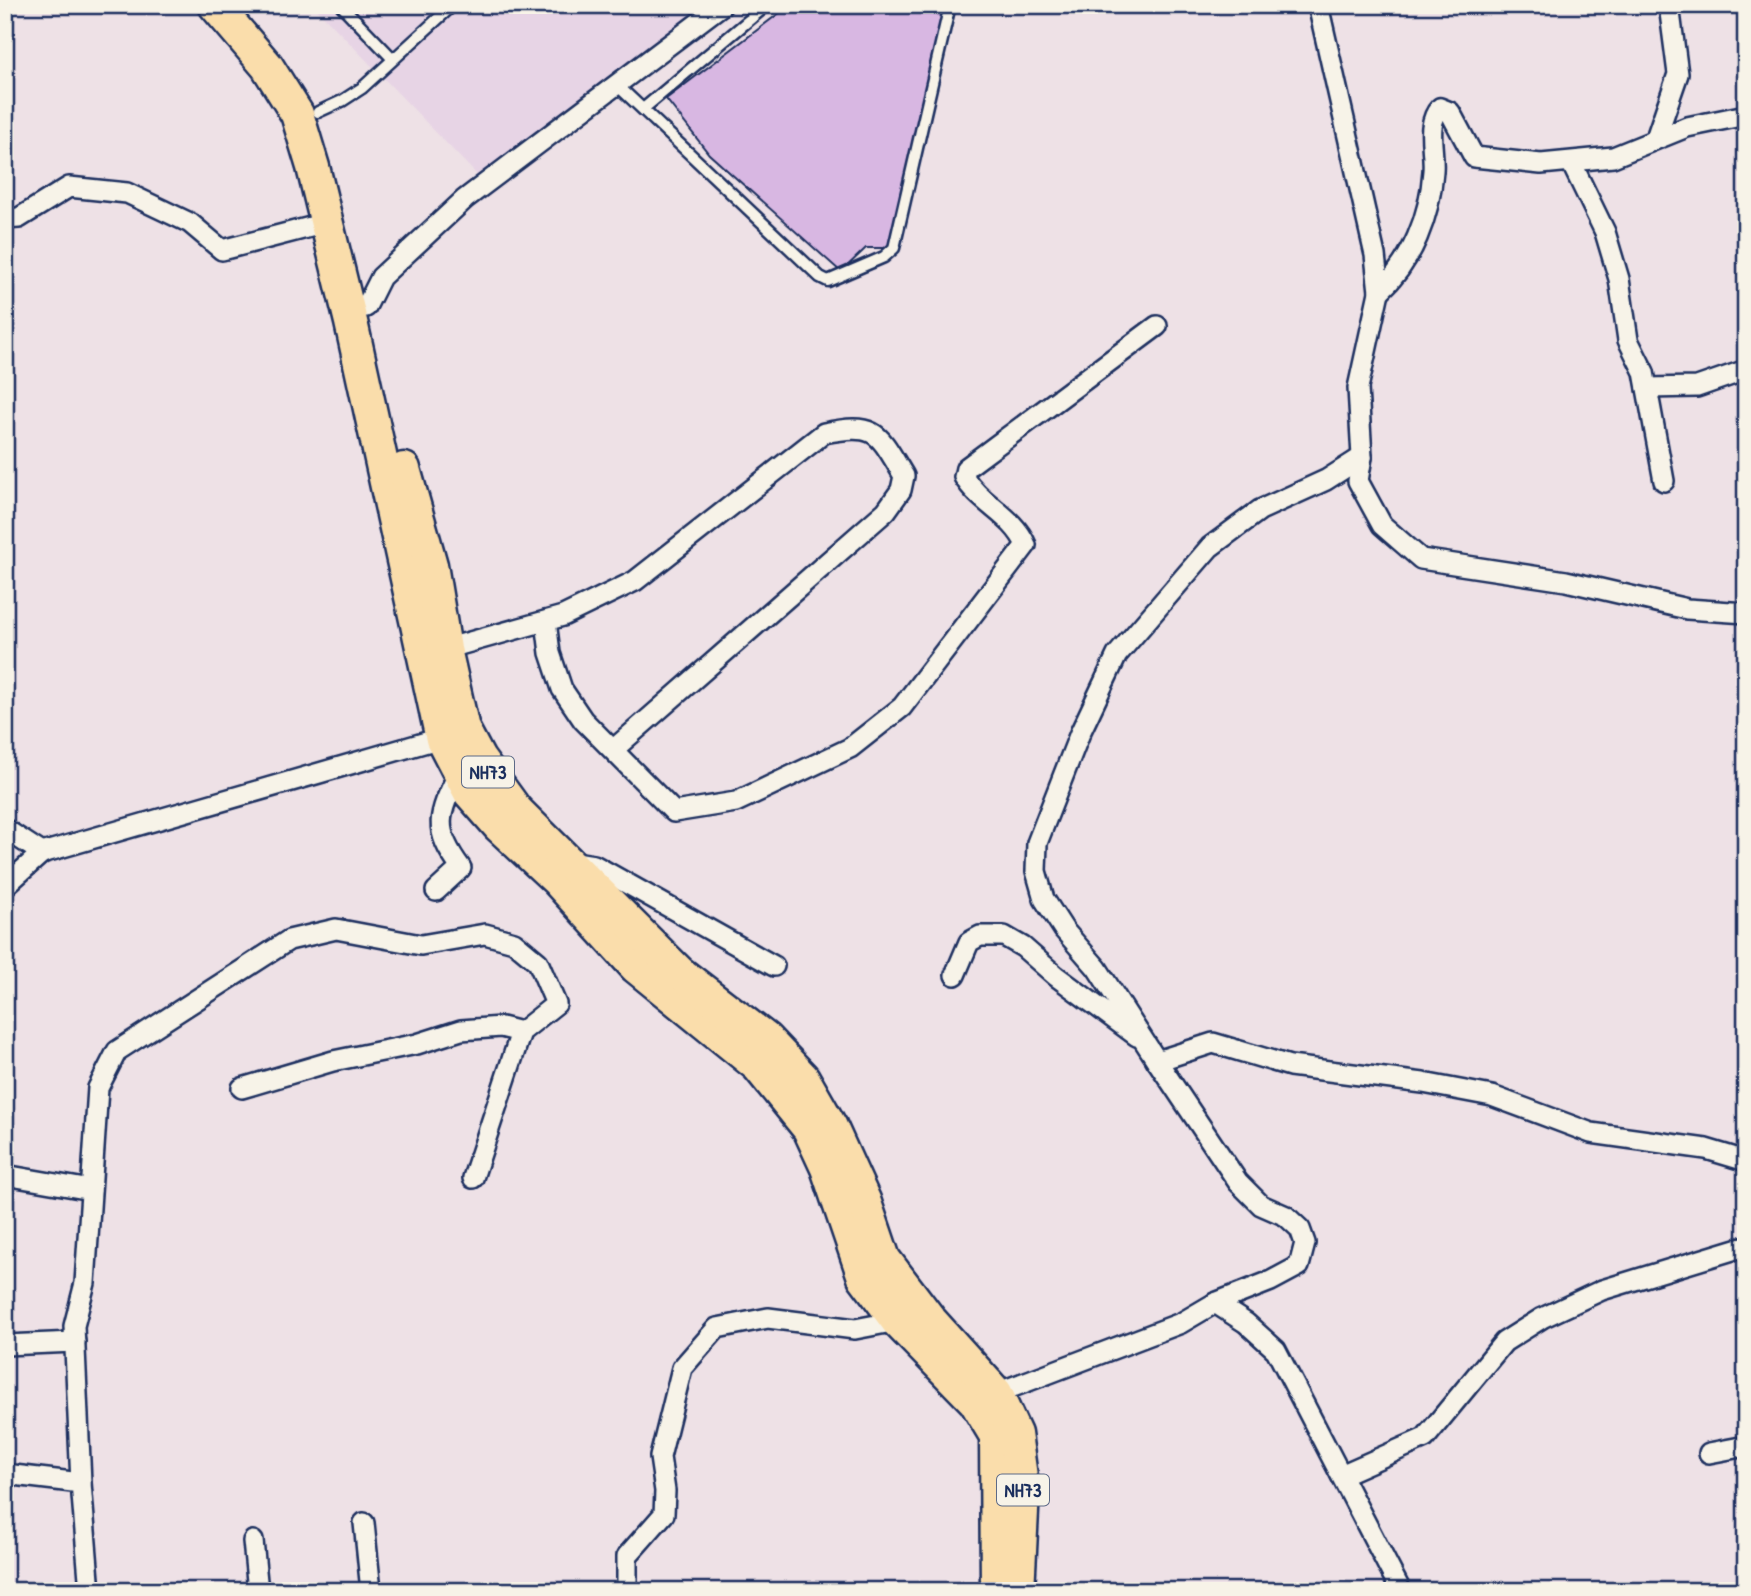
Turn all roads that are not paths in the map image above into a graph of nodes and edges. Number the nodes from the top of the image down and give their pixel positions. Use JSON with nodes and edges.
{"nodes":[{"id":1,"x":215,"y":5,"type":"edge"},
{"id":2,"x":243,"y":5,"type":"edge"},
{"id":3,"x":341,"y":5,"type":"edge"},
{"id":4,"x":453,"y":5,"type":"edge"},
{"id":5,"x":722,"y":5,"type":"edge"},
{"id":6,"x":767,"y":5,"type":"edge"},
{"id":7,"x":950,"y":5,"type":"edge"},
{"id":8,"x":1318,"y":5,"type":"edge"},
{"id":9,"x":1669,"y":5,"type":"edge"},
{"id":10,"x":392,"y":58,"type":"junction"},
{"id":11,"x":617,"y":85,"type":"junction"},
{"id":12,"x":643,"y":109,"type":"junction"},
{"id":13,"x":318,"y":112,"type":"junction"},
{"id":14,"x":1746,"y":115,"type":"edge"},
{"id":15,"x":1657,"y":138,"type":"junction"},
{"id":16,"x":1571,"y":162,"type":"junction"},
{"id":17,"x":5,"y":219,"type":"edge"},
{"id":18,"x":326,"y":223,"type":"junction"},
{"id":19,"x":1379,"y":292,"type":"junction"},
{"id":20,"x":366,"y":307,"type":"junction"},
{"id":21,"x":1157,"y":327,"type":"dead end"},
{"id":22,"x":1746,"y":370,"type":"edge"},
{"id":23,"x":1647,"y":388,"type":"junction"},
{"id":24,"x":1362,"y":457,"type":"junction"},
{"id":25,"x":1664,"y":481,"type":"dead end"},
{"id":26,"x":1746,"y":614,"type":"edge"},
{"id":27,"x":546,"y":621,"type":"junction"},
{"id":28,"x":444,"y":649,"type":"junction"},
{"id":29,"x":453,"y":734,"type":"junction"},
{"id":30,"x":614,"y":749,"type":"junction"},
{"id":31,"x":459,"y":772,"type":"junction"},
{"id":32,"x":5,"y":829,"type":"edge"},
{"id":33,"x":42,"y":853,"type":"junction"},
{"id":34,"x":568,"y":861,"type":"junction"},
{"id":35,"x":5,"y":886,"type":"edge"},
{"id":36,"x":436,"y":891,"type":"dead end"},
{"id":37,"x":774,"y":966,"type":"dead end"},
{"id":38,"x":955,"y":975,"type":"dead end"},
{"id":39,"x":521,"y":1032,"type":"junction"},
{"id":40,"x":1146,"y":1043,"type":"junction"},
{"id":41,"x":1157,"y":1061,"type":"junction"},
{"id":42,"x":242,"y":1088,"type":"dead end"},
{"id":43,"x":1746,"y":1161,"type":"edge"},
{"id":44,"x":5,"y":1175,"type":"edge"},
{"id":45,"x":473,"y":1178,"type":"dead end"},
{"id":46,"x":91,"y":1190,"type":"junction"},
{"id":47,"x":1746,"y":1246,"type":"edge"},
{"id":48,"x":1215,"y":1303,"type":"junction"},
{"id":49,"x":897,"y":1321,"type":"junction"},
{"id":50,"x":75,"y":1342,"type":"junction"},
{"id":51,"x":5,"y":1345,"type":"edge"},
{"id":52,"x":986,"y":1397,"type":"junction"},
{"id":53,"x":1746,"y":1446,"type":"edge"},
{"id":54,"x":1709,"y":1453,"type":"dead end"},
{"id":55,"x":5,"y":1474,"type":"edge"},
{"id":56,"x":1341,"y":1475,"type":"junction"},
{"id":57,"x":81,"y":1483,"type":"junction"},
{"id":58,"x":364,"y":1523,"type":"dead end"},
{"id":59,"x":253,"y":1541,"type":"dead end"},
{"id":60,"x":90,"y":1591,"type":"edge"},
{"id":61,"x":258,"y":1591,"type":"edge"},
{"id":62,"x":371,"y":1591,"type":"edge"},
{"id":63,"x":627,"y":1591,"type":"edge"},
{"id":64,"x":997,"y":1591,"type":"edge"},
{"id":65,"x":1018,"y":1591,"type":"edge"},
{"id":66,"x":1401,"y":1591,"type":"edge"}],
"edges":[{"from":1,"to":18,"type":"highway","number":"NH73"},
{"from":2,"to":13,"type":"highway","number":"NH73"},
{"from":3,"to":10,"type":"lane"},
{"from":4,"to":10,"type":"lane"},
{"from":5,"to":11,"type":"street"},
{"from":6,"to":12,"type":"lane"},
{"from":7,"to":12,"type":"lane"},
{"from":8,"to":19,"type":"street"},
{"from":9,"to":15,"type":"street"},
{"from":10,"to":13,"type":"lane"},
{"from":11,"to":12,"type":"lane"},
{"from":11,"to":20,"type":"street"},
{"from":13,"to":20,"type":"highway","number":"NH73"},
{"from":14,"to":15,"type":"street"},
{"from":15,"to":16,"type":"street"},
{"from":16,"to":19,"type":"street"},
{"from":16,"to":23,"type":"street"},
{"from":17,"to":18,"type":"street"},
{"from":18,"to":29,"type":"highway","number":"NH73"},
{"from":19,"to":24,"type":"street"},
{"from":20,"to":28,"type":"highway","number":"NH73"},
{"from":21,"to":30,"type":"street"},
{"from":22,"to":23,"type":"street"},
{"from":23,"to":25,"type":"street"},
{"from":24,"to":26,"type":"street"},
{"from":24,"to":40,"type":"street"},
{"from":27,"to":28,"type":"street"},
{"from":27,"to":30,"type":"street"},
{"from":27,"to":30,"type":"street"},
{"from":28,"to":29,"type":"highway","number":"NH73"},
{"from":29,"to":31,"type":"highway","number":"NH73"},
{"from":29,"to":33,"type":"street"},
{"from":29,"to":34,"type":"highway","number":"NH73"},
{"from":31,"to":36,"type":"street"},
{"from":31,"to":49,"type":"highway","number":"NH73"},
{"from":32,"to":33,"type":"street"},
{"from":33,"to":35,"type":"street"},
{"from":34,"to":37,"type":"street"},
{"from":34,"to":52,"type":"highway","number":"NH73"},
{"from":38,"to":40,"type":"street"},
{"from":39,"to":42,"type":"street"},
{"from":39,"to":45,"type":"street"},
{"from":39,"to":46,"type":"street"},
{"from":40,"to":41,"type":"street"},
{"from":41,"to":43,"type":"street"},
{"from":41,"to":48,"type":"street"},
{"from":44,"to":46,"type":"street"},
{"from":46,"to":50,"type":"street"},
{"from":47,"to":56,"type":"street"},
{"from":48,"to":52,"type":"street"},
{"from":48,"to":56,"type":"street"},
{"from":49,"to":52,"type":"highway","number":"NH73"},
{"from":49,"to":63,"type":"street"},
{"from":50,"to":51,"type":"street"},
{"from":50,"to":57,"type":"street"},
{"from":52,"to":64,"type":"highway","number":"NH73"},
{"from":52,"to":65,"type":"highway","number":"NH73"},
{"from":53,"to":54,"type":"street"},
{"from":55,"to":57,"type":"street"},
{"from":56,"to":66,"type":"street"},
{"from":57,"to":60,"type":"street"},
{"from":58,"to":62,"type":"street"},
{"from":59,"to":61,"type":"street"}]}
